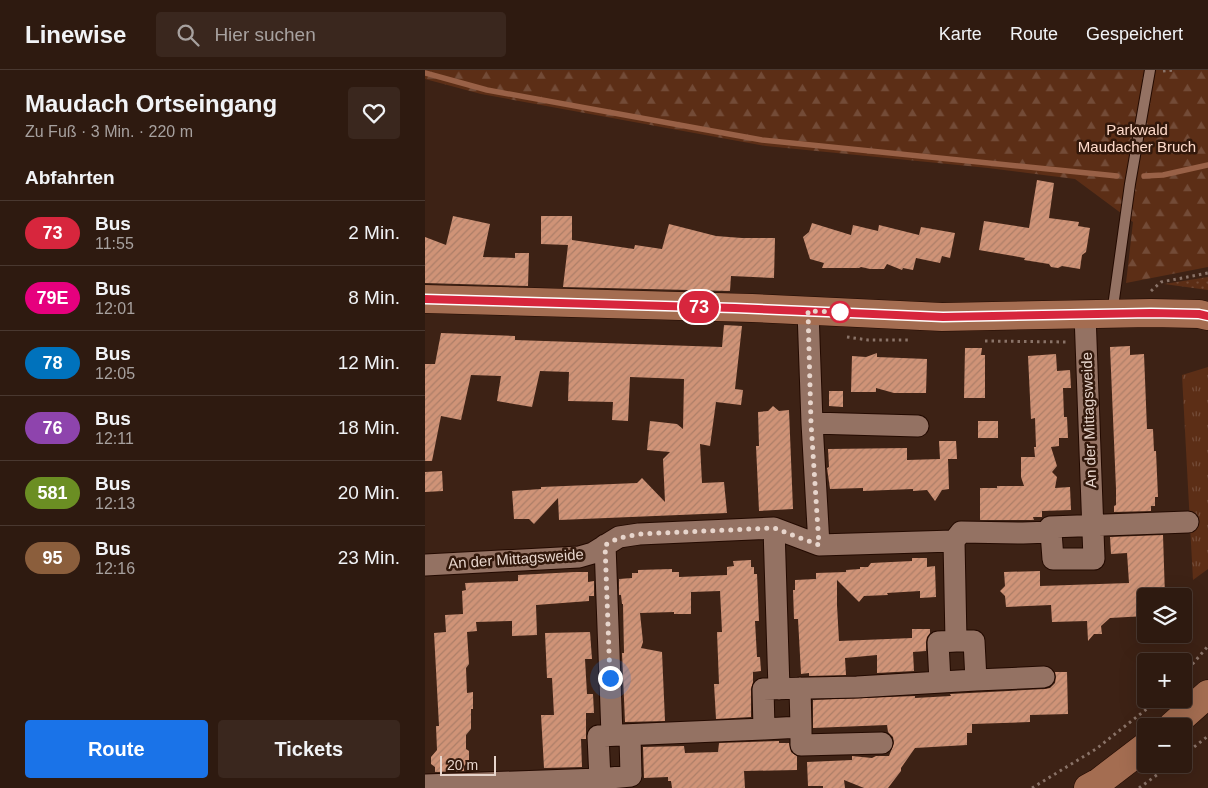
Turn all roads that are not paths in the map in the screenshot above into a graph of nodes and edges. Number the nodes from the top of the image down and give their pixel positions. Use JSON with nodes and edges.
{"nodes":[{"id":1,"x":1149,"y":70,"type":"edge"},
{"id":2,"x":425,"y":299,"type":"edge"},
{"id":3,"x":808,"y":311,"type":"junction"},
{"id":4,"x":1085,"y":314,"type":"junction"},
{"id":5,"x":1112,"y":314,"type":"junction"},
{"id":6,"x":1208,"y":316,"type":"edge"},
{"id":7,"x":811,"y":423,"type":"junction"},
{"id":8,"x":918,"y":426,"type":"dead end"},
{"id":9,"x":1188,"y":522,"type":"dead end"},
{"id":10,"x":1093,"y":526,"type":"junction"},
{"id":11,"x":774,"y":528,"type":"junction"},
{"id":12,"x":1051,"y":532,"type":"junction"},
{"id":13,"x":954,"y":541,"type":"junction"},
{"id":14,"x":605,"y":545,"type":"junction"},
{"id":15,"x":819,"y":545,"type":"junction"},
{"id":16,"x":425,"y":565,"type":"edge"},
{"id":17,"x":956,"y":641,"type":"junction"},
{"id":18,"x":1044,"y":677,"type":"dead end"},
{"id":19,"x":976,"y":680,"type":"junction"},
{"id":20,"x":940,"y":682,"type":"junction"},
{"id":21,"x":789,"y":688,"type":"junction"},
{"id":22,"x":1208,"y":694,"type":"edge"},
{"id":23,"x":1181,"y":718,"type":"edge"},
{"id":24,"x":801,"y":727,"type":"junction"},
{"id":25,"x":765,"y":729,"type":"junction"},
{"id":26,"x":621,"y":736,"type":"junction"},
{"id":27,"x":882,"y":743,"type":"dead end"},
{"id":28,"x":1137,"y":753,"type":"edge"},
{"id":29,"x":600,"y":779,"type":"junction"},
{"id":30,"x":425,"y":785,"type":"edge"},
{"id":31,"x":1088,"y":788,"type":"edge"}],
"edges":[{"from":1,"to":5,"type":"lane"},
{"from":2,"to":3,"type":"street"},
{"from":3,"to":4,"type":"street"},
{"from":3,"to":7,"type":"street"},
{"from":4,"to":5,"type":"street"},
{"from":4,"to":10,"type":"street","name":"An der Mittagsweide"},
{"from":5,"to":6,"type":"street"},
{"from":7,"to":8,"type":"street"},
{"from":7,"to":15,"type":"street"},
{"from":9,"to":10,"type":"street","name":"An der Mittagsweide"},
{"from":10,"to":12,"type":"street","name":"An der Mittagsweide"},
{"from":10,"to":12,"type":"street","name":"An der Mittagsweide"},
{"from":11,"to":14,"type":"street","name":"An der Mittagsweide"},
{"from":11,"to":15,"type":"street","name":"An der Mittagsweide"},
{"from":11,"to":21,"type":"street"},
{"from":12,"to":13,"type":"street","name":"An der Mittagsweide"},
{"from":13,"to":15,"type":"street","name":"An der Mittagsweide"},
{"from":13,"to":17,"type":"street"},
{"from":14,"to":16,"type":"street","name":"An der Mittagsweide"},
{"from":14,"to":26,"type":"street","name":"An der Mittagsweide"},
{"from":17,"to":19,"type":"street"},
{"from":17,"to":20,"type":"street"},
{"from":18,"to":19,"type":"street"},
{"from":19,"to":20,"type":"street"},
{"from":20,"to":21,"type":"street"},
{"from":21,"to":24,"type":"street"},
{"from":21,"to":25,"type":"street"},
{"from":22,"to":23,"type":"street"},
{"from":24,"to":25,"type":"street"},
{"from":24,"to":27,"type":"street"},
{"from":25,"to":26,"type":"street"},
{"from":26,"to":29,"type":"street"},
{"from":26,"to":29,"type":"street","name":"An der Mittagsweide"},
{"from":28,"to":31,"type":"street"},
{"from":29,"to":30,"type":"street","name":"An der Mittagsweide"}]}
